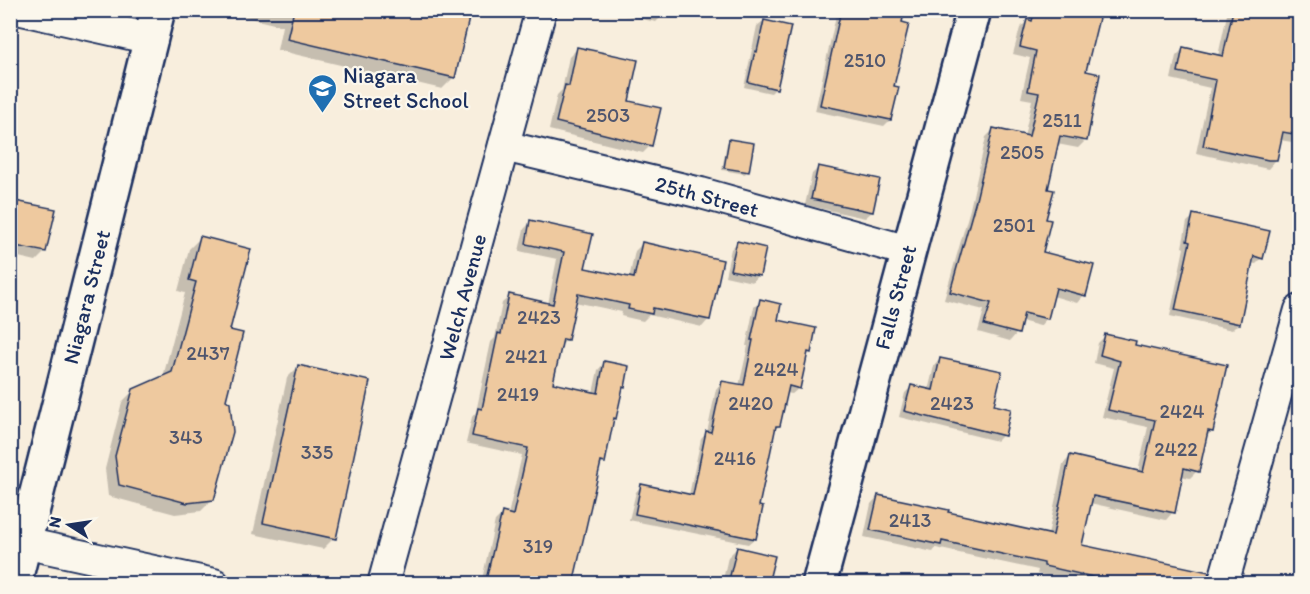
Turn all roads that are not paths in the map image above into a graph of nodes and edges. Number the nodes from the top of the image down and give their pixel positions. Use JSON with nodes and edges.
{"nodes":[{"id":1,"x":22,"y":10,"type":"edge"},
{"id":2,"x":541,"y":10,"type":"edge"},
{"id":3,"x":974,"y":10,"type":"edge"},
{"id":4,"x":155,"y":25,"type":"edge"},
{"id":5,"x":504,"y":146,"type":"junction"},
{"id":6,"x":908,"y":251,"type":"junction"},
{"id":7,"x":1299,"y":310,"type":"edge"},
{"id":8,"x":17,"y":542,"type":"edge"},
{"id":9,"x":14,"y":584,"type":"edge"},
{"id":10,"x":214,"y":584,"type":"edge"},
{"id":11,"x":383,"y":584,"type":"edge"},
{"id":12,"x":819,"y":584,"type":"edge"},
{"id":13,"x":1223,"y":584,"type":"edge"}],
"edges":[{"from":1,"to":4,"type":"street"},
{"from":2,"to":5,"type":"street","name":"Welch Avenue"},
{"from":3,"to":6,"type":"street","name":"Falls Street"},
{"from":4,"to":8,"type":"street","name":"Niagara Street"},
{"from":5,"to":6,"type":"street","name":"25th Street"},
{"from":5,"to":11,"type":"street","name":"Welch Avenue"},
{"from":6,"to":12,"type":"street","name":"Falls Street"},
{"from":7,"to":13,"type":"street"},
{"from":8,"to":9,"type":"street","name":"Niagara Street"},
{"from":8,"to":10,"type":"street"}]}
